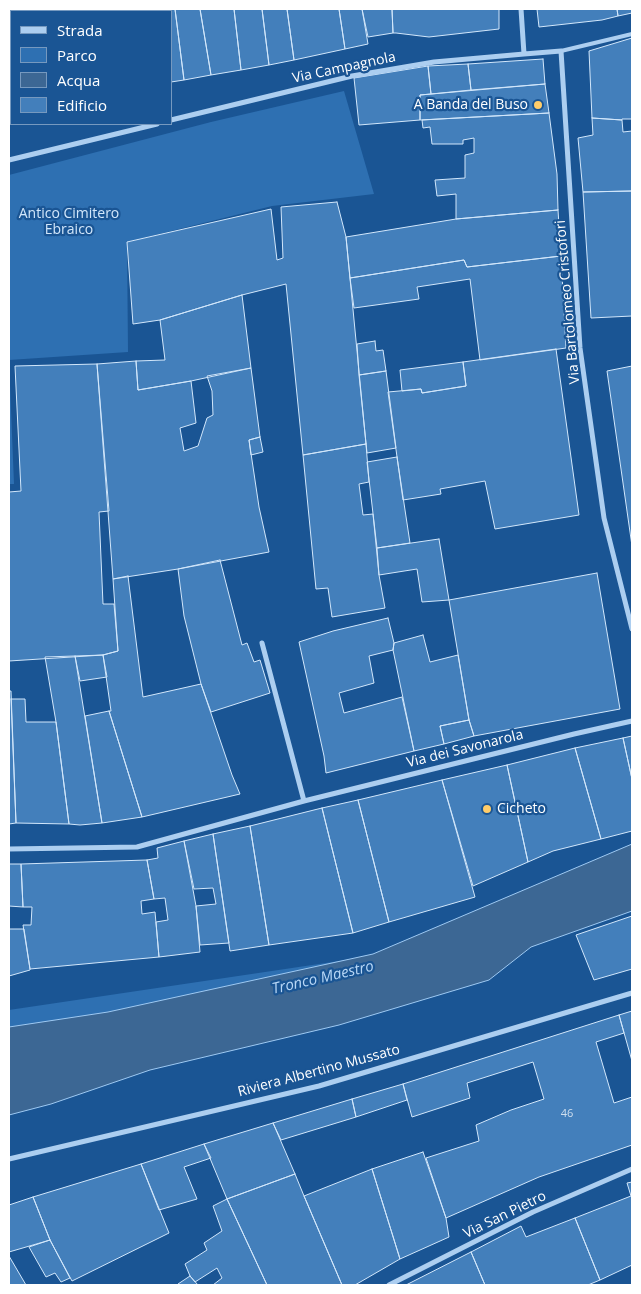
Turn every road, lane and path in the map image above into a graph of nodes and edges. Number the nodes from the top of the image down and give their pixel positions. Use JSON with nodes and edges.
{"nodes":[{"id":1,"x":521,"y":9,"type":"edge"},
{"id":2,"x":632,"y":34,"type":"edge"},
{"id":3,"x":561,"y":52,"type":"junction"},
{"id":4,"x":524,"y":54,"type":"junction"},
{"id":5,"x":172,"y":120,"type":"edge"},
{"id":6,"x":153,"y":125,"type":"edge"},
{"id":7,"x":9,"y":160,"type":"edge"},
{"id":8,"x":632,"y":628,"type":"edge"},
{"id":9,"x":262,"y":643,"type":"dead end"},
{"id":10,"x":632,"y":721,"type":"edge"},
{"id":11,"x":304,"y":801,"type":"junction"},
{"id":12,"x":9,"y":849,"type":"edge"},
{"id":13,"x":632,"y":993,"type":"edge"},
{"id":14,"x":9,"y":1159,"type":"edge"},
{"id":15,"x":632,"y":1169,"type":"edge"},
{"id":16,"x":389,"y":1285,"type":"edge"}],
"edges":[{"from":1,"to":4,"type":"street"},
{"from":2,"to":3,"type":"lane"},
{"from":3,"to":4,"type":"street"},
{"from":3,"to":8,"type":"street","name":"Via Bartolomeo Cristofori"},
{"from":4,"to":5,"type":"street","name":"Via Campagnola"},
{"from":6,"to":7,"type":"street"},
{"from":9,"to":11,"type":"street"},
{"from":10,"to":11,"type":"street","name":"Via dei Savonarola"},
{"from":11,"to":12,"type":"street","name":"Via dei Savonarola"},
{"from":13,"to":14,"type":"street","name":"Riviera Albertino Mussato"},
{"from":15,"to":16,"type":"street","name":"Via San Pietro"}]}
